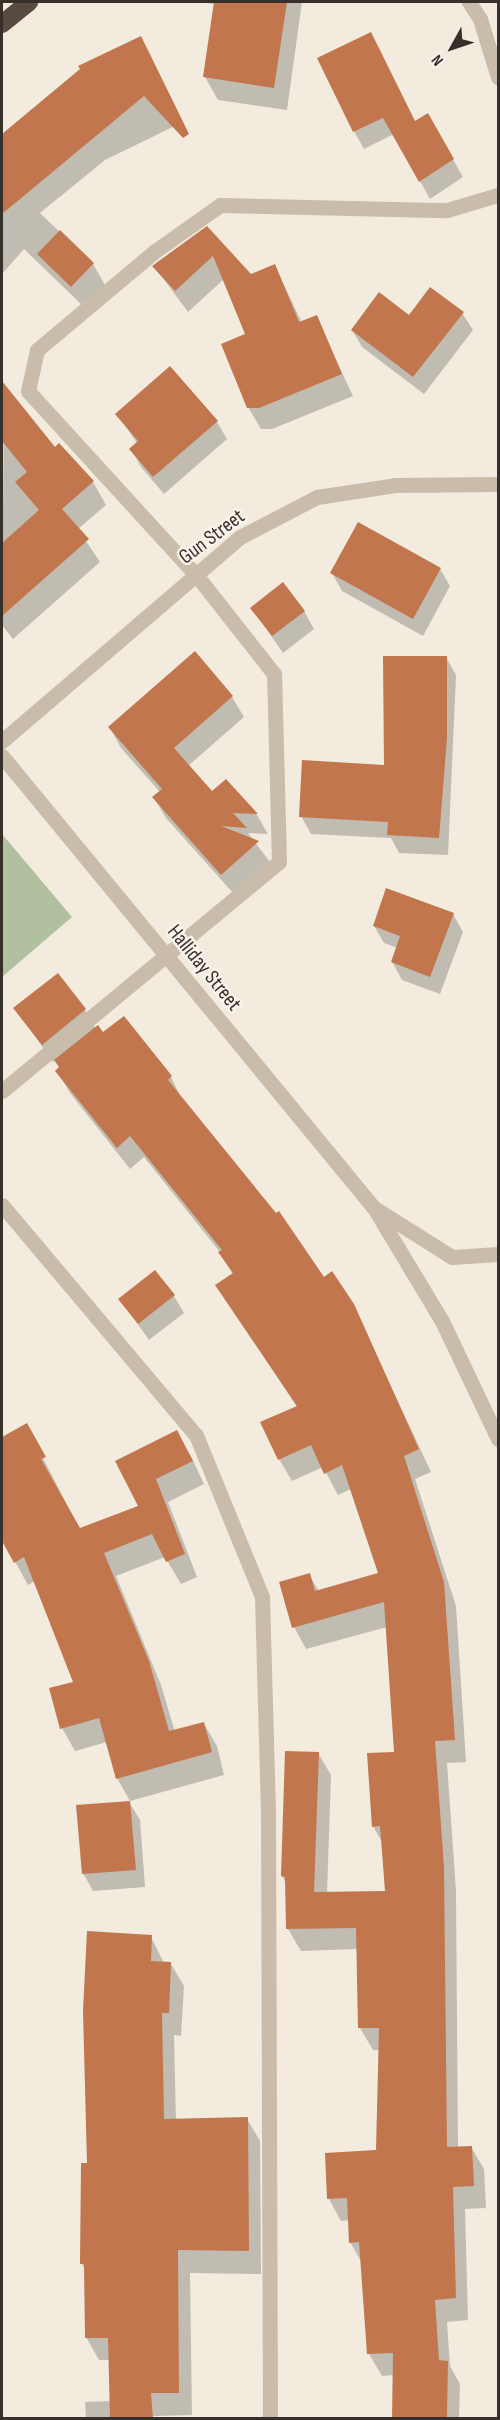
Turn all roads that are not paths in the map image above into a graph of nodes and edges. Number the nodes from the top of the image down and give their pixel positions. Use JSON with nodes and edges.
{"nodes":[{"id":1,"x":29,"y":2,"type":"edge"},
{"id":2,"x":469,"y":2,"type":"edge"},
{"id":3,"x":2,"y":24,"type":"edge"},
{"id":4,"x":498,"y":77,"type":"edge"},
{"id":5,"x":498,"y":195,"type":"edge"},
{"id":6,"x":498,"y":484,"type":"edge"},
{"id":7,"x":196,"y":575,"type":"junction"},
{"id":8,"x":2,"y":741,"type":"edge"},
{"id":9,"x":2,"y":756,"type":"edge"},
{"id":10,"x":167,"y":956,"type":"junction"},
{"id":11,"x":2,"y":1091,"type":"edge"},
{"id":12,"x":2,"y":1205,"type":"edge"},
{"id":13,"x":374,"y":1208,"type":"junction"},
{"id":14,"x":498,"y":1254,"type":"edge"},
{"id":15,"x":498,"y":1439,"type":"edge"},
{"id":16,"x":270,"y":2418,"type":"edge"}],
"edges":[{"from":1,"to":3,"type":"highway"},
{"from":2,"to":4,"type":"street"},
{"from":5,"to":7,"type":"street"},
{"from":6,"to":7,"type":"street","name":"Gun Street"},
{"from":7,"to":8,"type":"street","name":"Gun Street"},
{"from":7,"to":10,"type":"street"},
{"from":9,"to":10,"type":"street","name":"Halliday Street"},
{"from":10,"to":11,"type":"street"},
{"from":10,"to":13,"type":"street","name":"Halliday Street"},
{"from":12,"to":16,"type":"street"},
{"from":13,"to":14,"type":"street","name":"Halliday Street"},
{"from":13,"to":15,"type":"street","name":"Halliday Street"}]}
